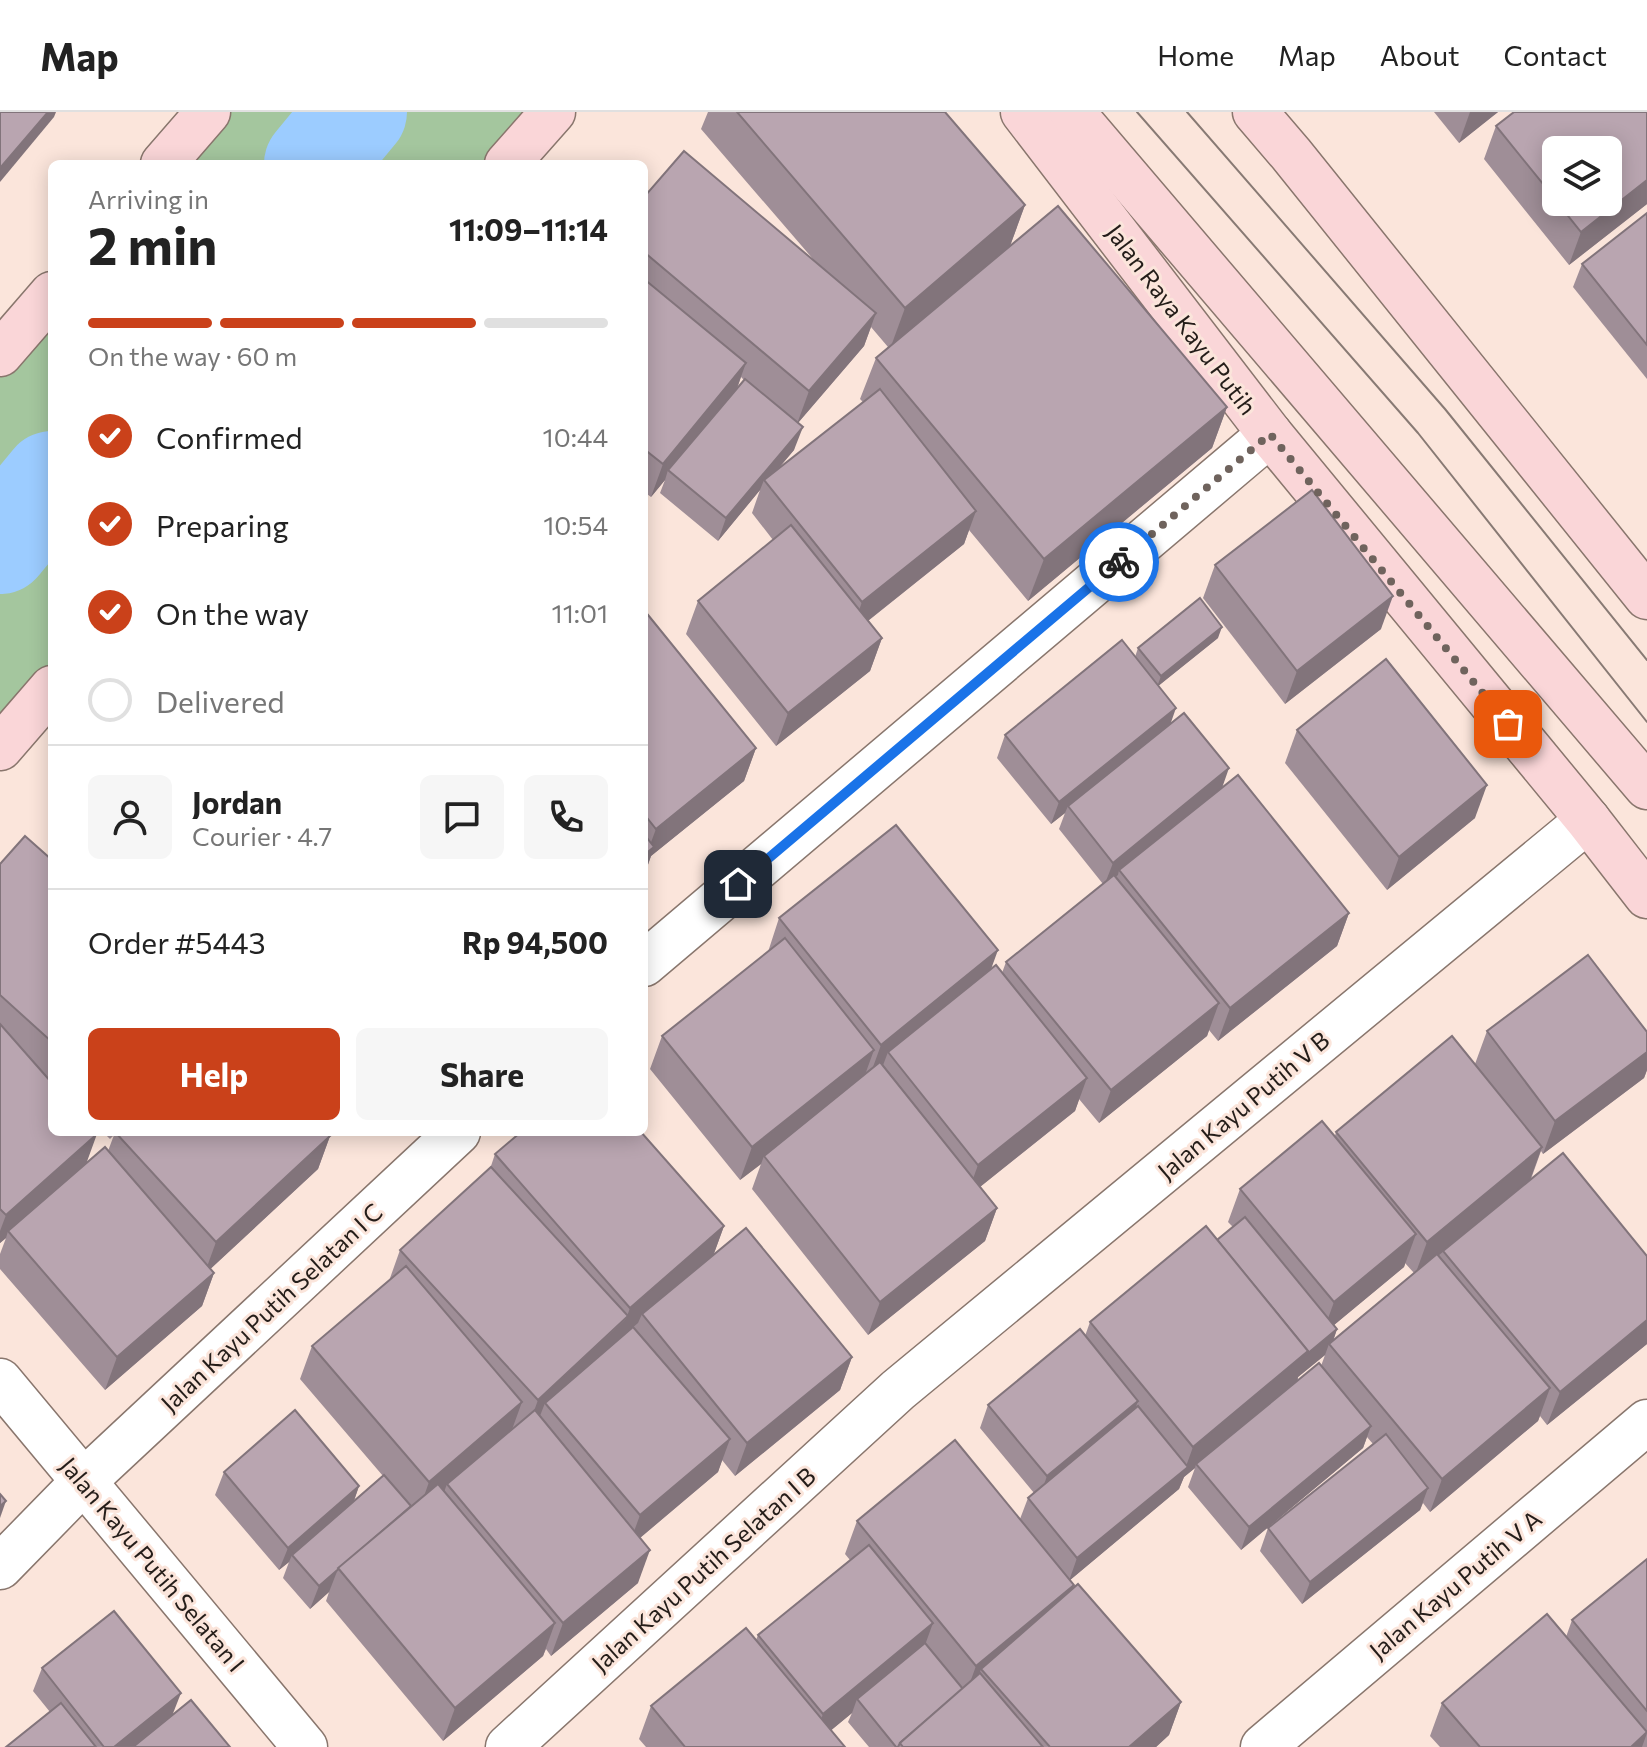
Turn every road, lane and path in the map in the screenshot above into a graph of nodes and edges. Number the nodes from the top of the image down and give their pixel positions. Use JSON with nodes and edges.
{"nodes":[{"id":1,"x":208,"y":112,"type":"edge"},
{"id":2,"x":553,"y":112,"type":"edge"},
{"id":3,"x":1023,"y":112,"type":"edge"},
{"id":4,"x":1072,"y":112,"type":"edge"},
{"id":5,"x":1255,"y":112,"type":"edge"},
{"id":6,"x":166,"y":160,"type":"edge"},
{"id":7,"x":511,"y":160,"type":"edge"},
{"id":8,"x":48,"y":299,"type":"edge"},
{"id":9,"x":0,"y":354,"type":"edge"},
{"id":10,"x":1270,"y":434,"type":"junction"},
{"id":11,"x":1647,"y":597,"type":"edge"},
{"id":12,"x":48,"y":693,"type":"edge"},
{"id":13,"x":0,"y":748,"type":"edge"},
{"id":14,"x":1647,"y":787,"type":"edge"},
{"id":15,"x":1588,"y":820,"type":"junction"},
{"id":16,"x":1647,"y":896,"type":"edge"},
{"id":17,"x":648,"y":961,"type":"edge"},
{"id":18,"x":454,"y":1136,"type":"edge"},
{"id":19,"x":0,"y":1381,"type":"edge"},
{"id":20,"x":898,"y":1390,"type":"joint"},
{"id":21,"x":1647,"y":1422,"type":"edge"},
{"id":22,"x":84,"y":1481,"type":"junction"},
{"id":23,"x":0,"y":1567,"type":"edge"},
{"id":24,"x":305,"y":1747,"type":"edge"},
{"id":25,"x":508,"y":1747,"type":"edge"},
{"id":26,"x":1263,"y":1747,"type":"edge"}],
"edges":[{"from":1,"to":6,"type":"main road"},
{"from":2,"to":7,"type":"main road"},
{"from":3,"to":10,"type":"main road","name":"Jalan Raya Kayu Putih"},
{"from":4,"to":14,"type":"main road","name":"Jalan Raya Kayu Putih"},
{"from":5,"to":11,"type":"main road"},
{"from":8,"to":9,"type":"main road"},
{"from":10,"to":15,"type":"main road","name":"Jalan Raya Kayu Putih"},
{"from":10,"to":17,"type":"street"},
{"from":12,"to":13,"type":"main road"},
{"from":15,"to":16,"type":"main road","name":"Jalan Raya Kayu Putih"},
{"from":15,"to":20,"type":"street","name":"Jalan Kayu Putih V B"},
{"from":18,"to":22,"type":"street","name":"Jalan Kayu Putih Selatan I C"},
{"from":19,"to":22,"type":"street","name":"Jalan Kayu Putih Selatan I"},
{"from":20,"to":25,"type":"street","name":"Jalan Kayu Putih Selatan I B"},
{"from":21,"to":26,"type":"street","name":"Jalan Kayu Putih V A"},
{"from":22,"to":23,"type":"street","name":"Jalan Kayu Putih Selatan I C"},
{"from":22,"to":24,"type":"street","name":"Jalan Kayu Putih Selatan I"}]}
